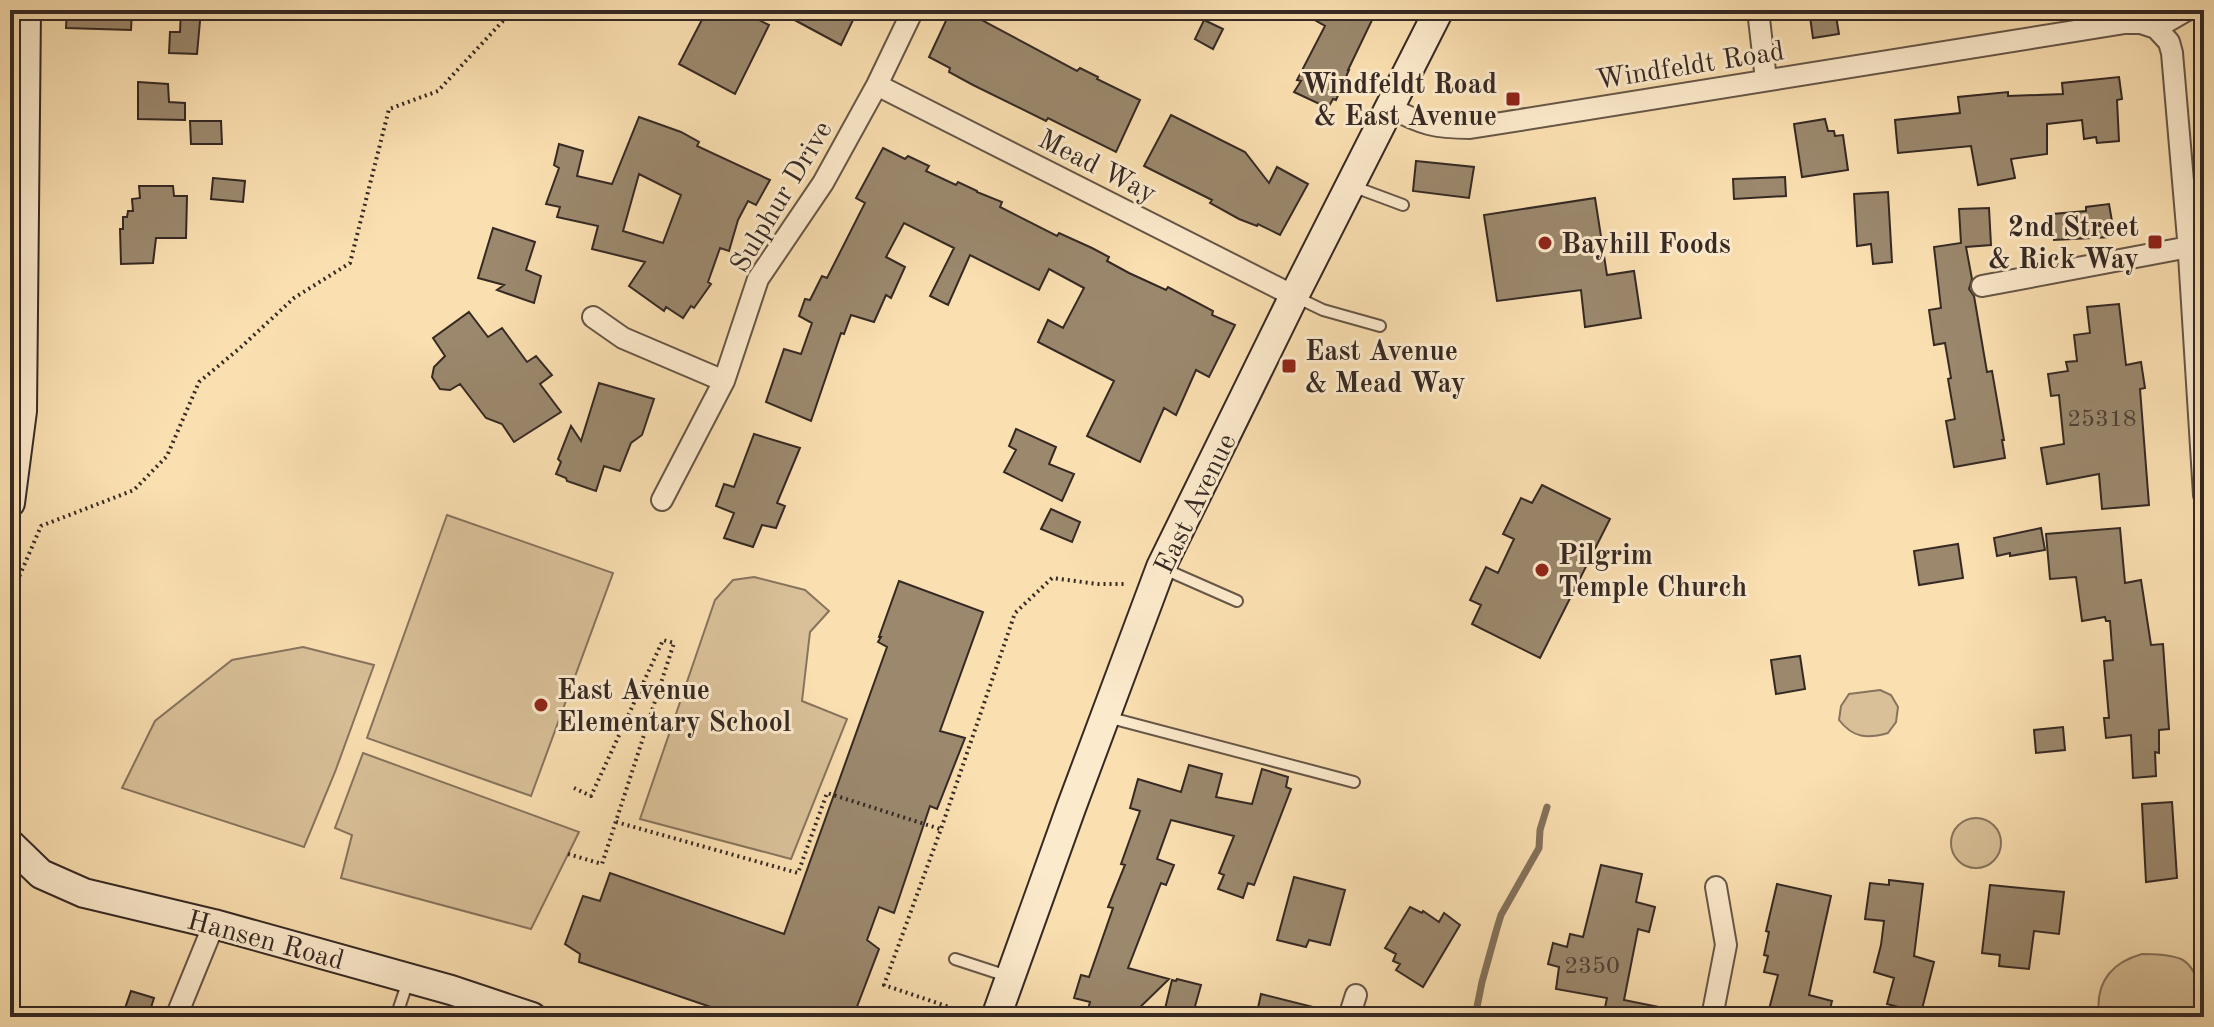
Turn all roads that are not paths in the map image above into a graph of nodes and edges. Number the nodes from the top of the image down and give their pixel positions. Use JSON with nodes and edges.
{"nodes":[{"id":1,"x":26,"y":10,"type":"edge"},
{"id":2,"x":913,"y":10,"type":"edge"},
{"id":3,"x":1439,"y":10,"type":"edge"},
{"id":4,"x":1758,"y":10,"type":"edge"},
{"id":5,"x":2187,"y":10,"type":"edge"},
{"id":6,"x":2159,"y":19,"type":"edge"},
{"id":7,"x":1766,"y":80,"type":"junction"},
{"id":8,"x":877,"y":85,"type":"junction"},
{"id":9,"x":1391,"y":108,"type":"junction"},
{"id":10,"x":1351,"y":185,"type":"junction"},
{"id":11,"x":1403,"y":205,"type":"dead end"},
{"id":12,"x":2189,"y":247,"type":"junction"},
{"id":13,"x":1982,"y":286,"type":"dead end"},
{"id":14,"x":1294,"y":296,"type":"junction"},
{"id":15,"x":593,"y":317,"type":"dead end"},
{"id":16,"x":1380,"y":326,"type":"dead end"},
{"id":17,"x":2199,"y":351,"type":"edge"},
{"id":18,"x":724,"y":381,"type":"junction"},
{"id":19,"x":2204,"y":495,"type":"edge"},
{"id":20,"x":662,"y":500,"type":"dead end"},
{"id":21,"x":10,"y":503,"type":"edge"},
{"id":22,"x":1161,"y":567,"type":"junction"},
{"id":23,"x":1237,"y":601,"type":"dead end"},
{"id":24,"x":1105,"y":716,"type":"junction"},
{"id":25,"x":1354,"y":782,"type":"dead end"},
{"id":26,"x":10,"y":844,"type":"edge"},
{"id":27,"x":1716,"y":887,"type":"dead end"},
{"id":28,"x":214,"y":924,"type":"junction"},
{"id":29,"x":955,"y":959,"type":"dead end"},
{"id":30,"x":1009,"y":977,"type":"junction"},
{"id":31,"x":409,"y":978,"type":"junction"},
{"id":32,"x":1356,"y":995,"type":"dead end"},
{"id":33,"x":983,"y":1015,"type":"edge"},
{"id":34,"x":176,"y":1017,"type":"edge"},
{"id":35,"x":396,"y":1017,"type":"edge"},
{"id":36,"x":532,"y":1017,"type":"edge"},
{"id":37,"x":1349,"y":1017,"type":"edge"},
{"id":38,"x":1712,"y":1017,"type":"edge"}],
"edges":[{"from":1,"to":21,"type":"street"},
{"from":2,"to":8,"type":"street","name":"Sulphur Drive"},
{"from":3,"to":9,"type":"street","name":"East Avenue"},
{"from":4,"to":7,"type":"street"},
{"from":5,"to":6,"type":"street"},
{"from":6,"to":7,"type":"street","name":"Windfeldt Road"},
{"from":6,"to":12,"type":"street"},
{"from":7,"to":9,"type":"street","name":"Windfeldt Road"},
{"from":8,"to":14,"type":"street","name":"Mead Way"},
{"from":8,"to":18,"type":"street","name":"Sulphur Drive"},
{"from":9,"to":10,"type":"street","name":"East Avenue"},
{"from":10,"to":11,"type":"lane"},
{"from":10,"to":14,"type":"street","name":"East Avenue"},
{"from":12,"to":13,"type":"street"},
{"from":12,"to":17,"type":"street"},
{"from":14,"to":16,"type":"lane"},
{"from":14,"to":22,"type":"street","name":"East Avenue"},
{"from":15,"to":18,"type":"street"},
{"from":17,"to":19,"type":"street"},
{"from":18,"to":20,"type":"street","name":"Sulphur Drive"},
{"from":22,"to":23,"type":"lane"},
{"from":22,"to":24,"type":"street","name":"East Avenue"},
{"from":24,"to":25,"type":"lane"},
{"from":24,"to":30,"type":"street","name":"East Avenue"},
{"from":26,"to":28,"type":"street","name":"Hansen Road"},
{"from":27,"to":38,"type":"street"},
{"from":28,"to":31,"type":"street","name":"Hansen Road"},
{"from":28,"to":34,"type":"street"},
{"from":29,"to":30,"type":"lane"},
{"from":30,"to":33,"type":"street","name":"East Avenue"},
{"from":31,"to":35,"type":"lane"},
{"from":31,"to":36,"type":"street","name":"Hansen Road"},
{"from":32,"to":37,"type":"street"}]}
